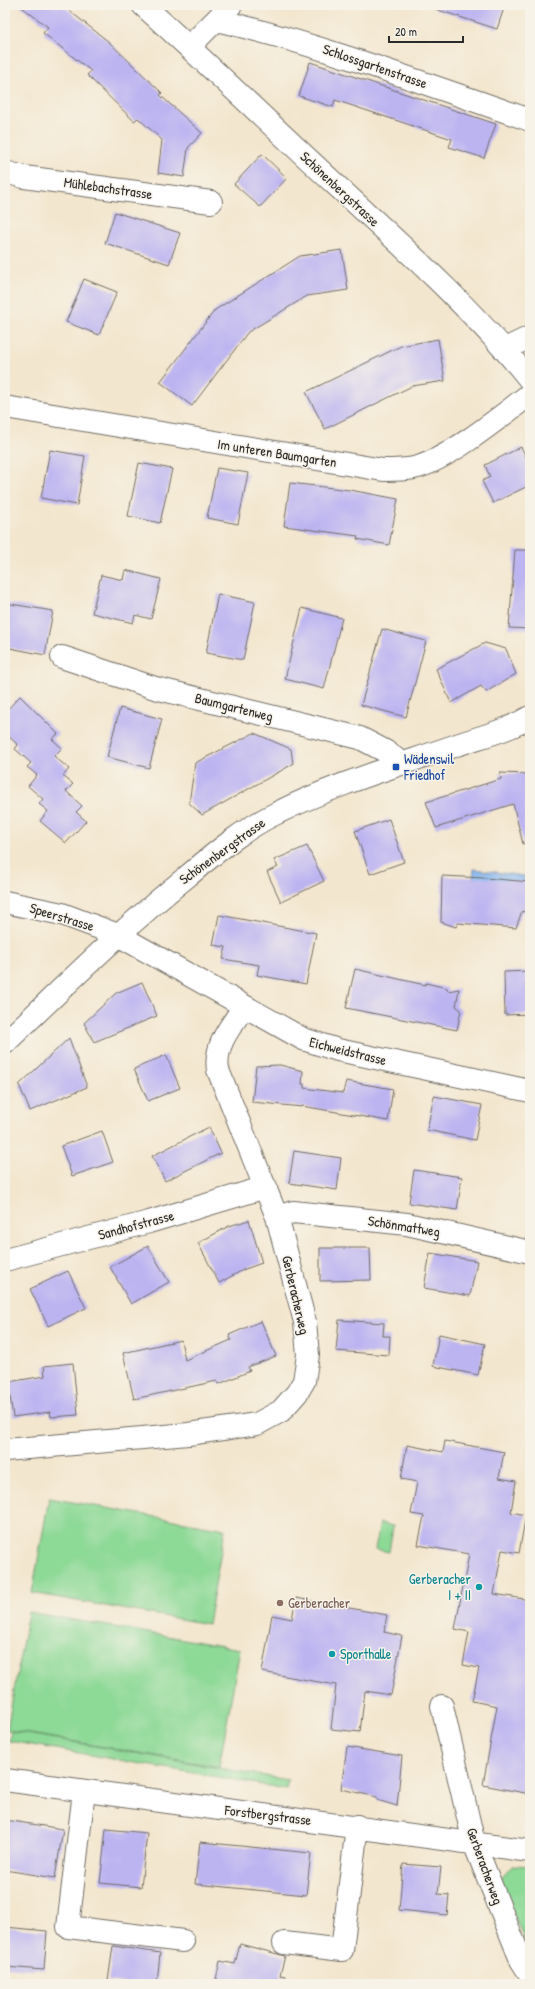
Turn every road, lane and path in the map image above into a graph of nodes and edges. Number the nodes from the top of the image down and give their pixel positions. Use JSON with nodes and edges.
{"nodes":[{"id":1,"x":143,"y":5,"type":"edge"},
{"id":2,"x":224,"y":12,"type":"edge"},
{"id":3,"x":189,"y":47,"type":"junction"},
{"id":4,"x":530,"y":120,"type":"edge"},
{"id":5,"x":5,"y":172,"type":"edge"},
{"id":6,"x":211,"y":202,"type":"dead end"},
{"id":7,"x":530,"y":337,"type":"edge"},
{"id":8,"x":506,"y":349,"type":"junction"},
{"id":9,"x":530,"y":380,"type":"edge"},
{"id":10,"x":530,"y":394,"type":"edge"},
{"id":11,"x":5,"y":407,"type":"edge"},
{"id":12,"x":62,"y":657,"type":"dead end"},
{"id":13,"x":528,"y":721,"type":"edge"},
{"id":14,"x":404,"y":764,"type":"junction"},
{"id":15,"x":5,"y":902,"type":"edge"},
{"id":16,"x":118,"y":935,"type":"junction"},
{"id":17,"x":244,"y":1007,"type":"junction"},
{"id":18,"x":5,"y":1043,"type":"edge"},
{"id":19,"x":530,"y":1091,"type":"edge"},
{"id":20,"x":266,"y":1187,"type":"junction"},
{"id":21,"x":277,"y":1217,"type":"junction"},
{"id":22,"x":530,"y":1252,"type":"edge"},
{"id":23,"x":5,"y":1260,"type":"edge"},
{"id":24,"x":5,"y":1450,"type":"edge"},
{"id":25,"x":442,"y":1706,"type":"dead end"},
{"id":26,"x":5,"y":1780,"type":"edge"},
{"id":27,"x":84,"y":1791,"type":"junction"},
{"id":28,"x":357,"y":1826,"type":"junction"},
{"id":29,"x":474,"y":1843,"type":"junction"},
{"id":30,"x":530,"y":1851,"type":"edge"},
{"id":31,"x":183,"y":1941,"type":"dead end"},
{"id":32,"x":284,"y":1943,"type":"dead end"},
{"id":33,"x":530,"y":1974,"type":"edge"}],
"edges":[{"from":1,"to":3,"type":"street","name":"Schönenbergstrasse"},
{"from":2,"to":3,"type":"street"},
{"from":2,"to":4,"type":"street","name":"Schlossgartenstrasse"},
{"from":3,"to":8,"type":"street","name":"Schönenbergstrasse"},
{"from":5,"to":6,"type":"street","name":"Mühlebachstrasse"},
{"from":7,"to":8,"type":"street"},
{"from":8,"to":9,"type":"street","name":"Schönenbergstrasse"},
{"from":10,"to":11,"type":"street","name":"Im unteren Baumgarten"},
{"from":12,"to":14,"type":"street","name":"Baumgartenweg"},
{"from":13,"to":14,"type":"street","name":"Schönenbergstrasse"},
{"from":14,"to":16,"type":"street","name":"Schönenbergstrasse"},
{"from":15,"to":16,"type":"street","name":"Speerstrasse"},
{"from":16,"to":17,"type":"street","name":"Eichweidstrasse"},
{"from":16,"to":18,"type":"street","name":"Schönenbergstrasse"},
{"from":17,"to":19,"type":"street","name":"Eichweidstrasse"},
{"from":17,"to":20,"type":"street","name":"Gerberacherweg"},
{"from":20,"to":21,"type":"street","name":"Gerberacherweg"},
{"from":20,"to":23,"type":"street","name":"Sandhofstrasse"},
{"from":21,"to":22,"type":"street","name":"Schönmattweg"},
{"from":21,"to":24,"type":"street","name":"Gerberacherweg"},
{"from":25,"to":29,"type":"street","name":"Gerberacherweg"},
{"from":26,"to":27,"type":"street","name":"Forstbergstrasse"},
{"from":27,"to":28,"type":"street","name":"Forstbergstrasse"},
{"from":27,"to":31,"type":"street"},
{"from":28,"to":29,"type":"street","name":"Forstbergstrasse"},
{"from":28,"to":32,"type":"street"},
{"from":29,"to":30,"type":"street","name":"Forstbergstrasse"},
{"from":29,"to":33,"type":"street","name":"Gerberacherweg"}]}
